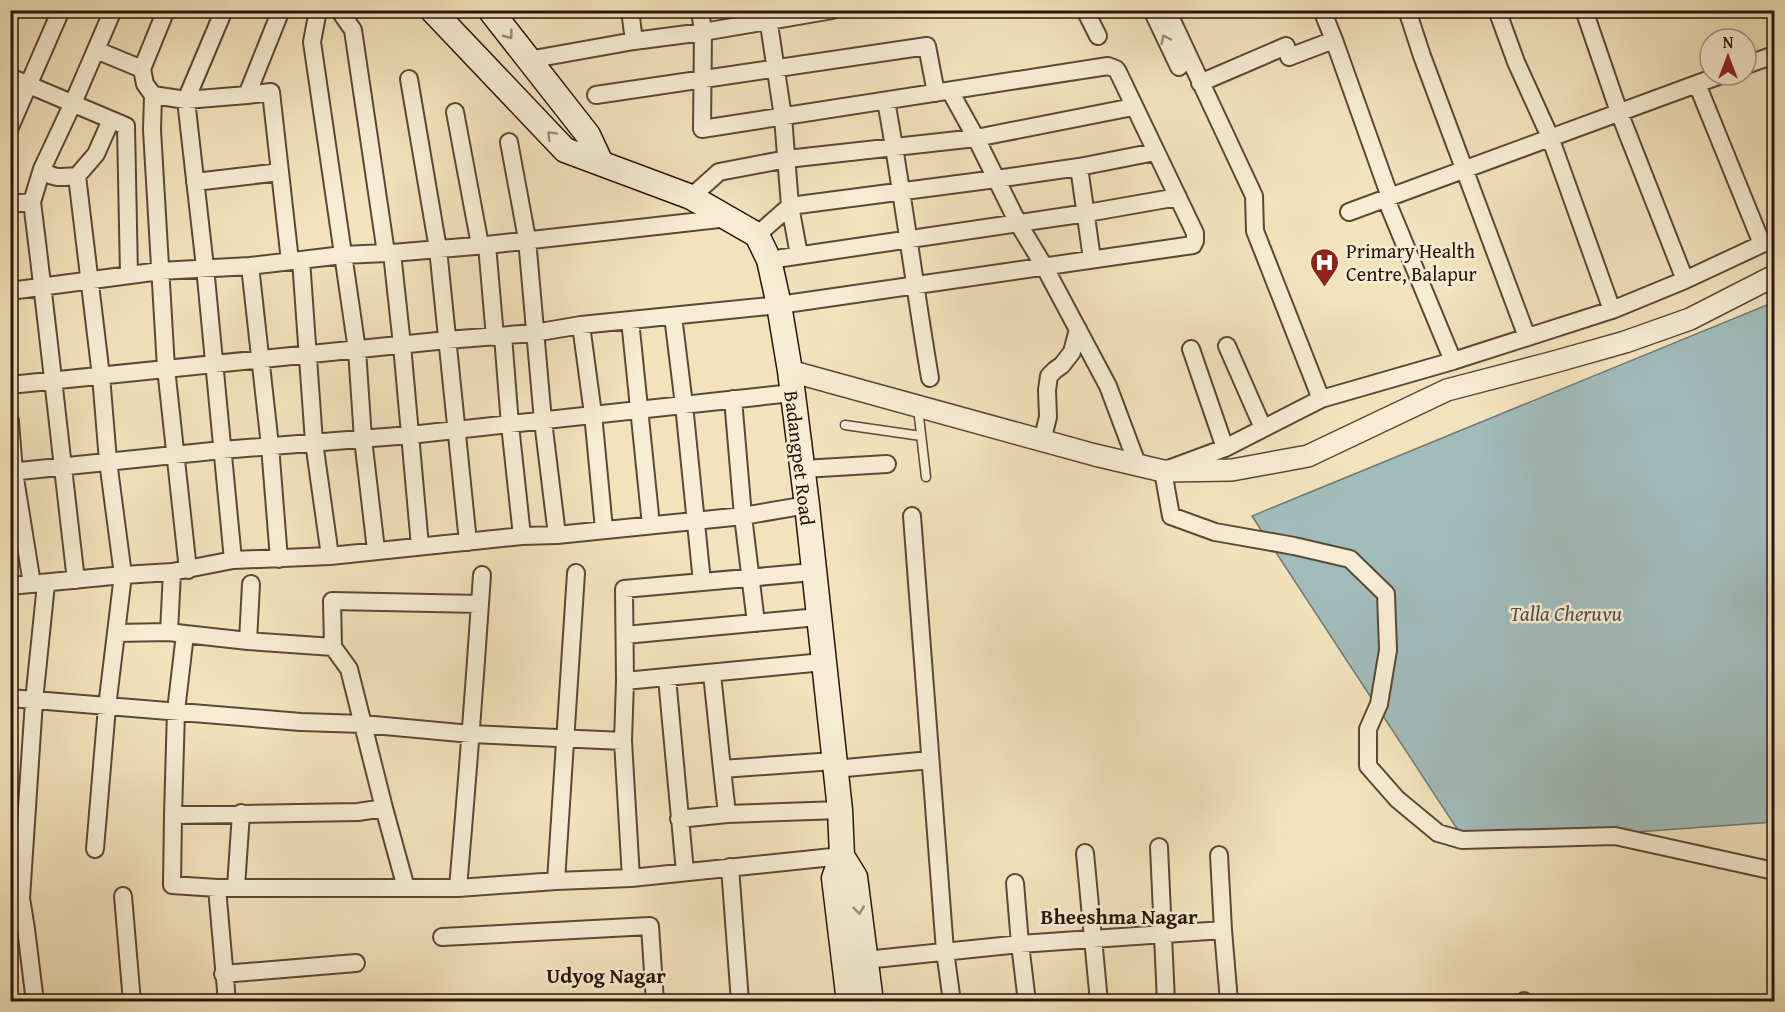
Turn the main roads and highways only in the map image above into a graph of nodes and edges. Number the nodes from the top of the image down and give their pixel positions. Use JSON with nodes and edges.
{"nodes":[{"id":1,"x":432,"y":10,"type":"edge"},
{"id":2,"x":490,"y":10,"type":"edge"},
{"id":3,"x":601,"y":163,"type":"junction"},
{"id":4,"x":842,"y":856,"type":"junction"},
{"id":5,"x":849,"y":1002,"type":"edge"},
{"id":6,"x":871,"y":1002,"type":"edge"}],
"edges":[{"from":3,"to":1,"type":"main road","one_way":true},
{"from":2,"to":3,"type":"main road","one_way":true},
{"from":3,"to":4,"type":"main road","name":"Badangpet Road"},
{"from":4,"to":5,"type":"main road","name":"Badangpet Road"},
{"from":4,"to":6,"type":"main road","name":"Badangpet Road","one_way":true}]}
